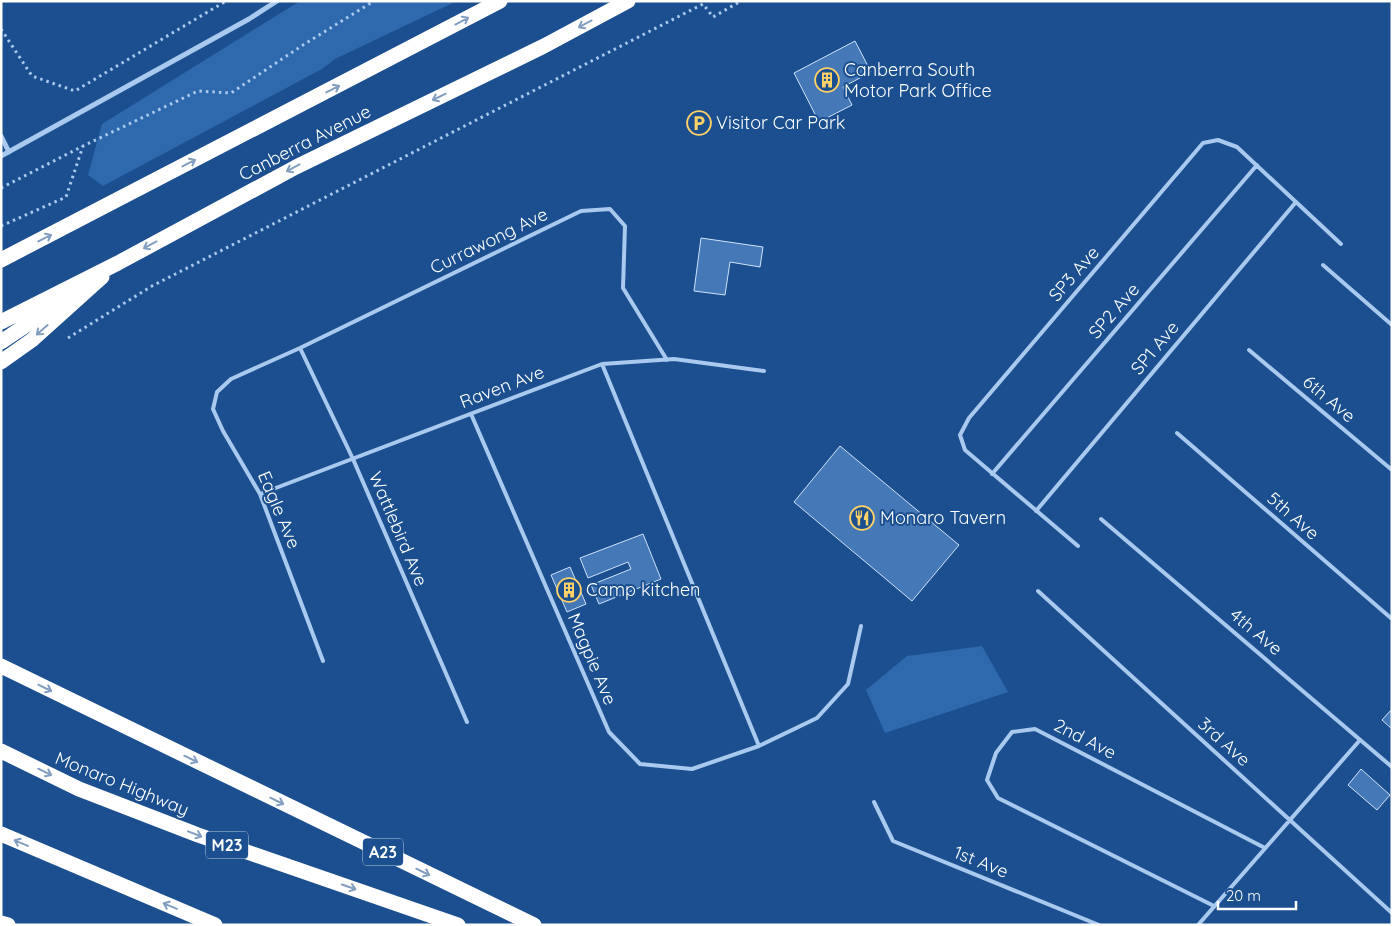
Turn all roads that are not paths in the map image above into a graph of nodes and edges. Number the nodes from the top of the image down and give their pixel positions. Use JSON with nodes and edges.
{"nodes":[{"id":1,"x":277,"y":1,"type":"edge"},
{"id":2,"x":500,"y":1,"type":"edge"},
{"id":3,"x":628,"y":1,"type":"edge"},
{"id":4,"x":1,"y":136,"type":"edge"},
{"id":5,"x":9,"y":152,"type":"junction"},
{"id":6,"x":1,"y":156,"type":"edge"},
{"id":7,"x":1257,"y":165,"type":"junction"},
{"id":8,"x":1296,"y":202,"type":"junction"},
{"id":9,"x":1341,"y":244,"type":"dead end"},
{"id":10,"x":1,"y":260,"type":"edge"},
{"id":11,"x":118,"y":263,"type":"junction"},
{"id":12,"x":1323,"y":265,"type":"dead end"},
{"id":13,"x":1,"y":322,"type":"edge"},
{"id":14,"x":1392,"y":325,"type":"edge"},
{"id":15,"x":1,"y":342,"type":"edge"},
{"id":16,"x":300,"y":348,"type":"junction"},
{"id":17,"x":1249,"y":350,"type":"dead end"},
{"id":18,"x":667,"y":360,"type":"junction"},
{"id":19,"x":1,"y":362,"type":"edge"},
{"id":20,"x":602,"y":364,"type":"junction"},
{"id":21,"x":764,"y":372,"type":"dead end"},
{"id":22,"x":231,"y":379,"type":"joint"},
{"id":23,"x":471,"y":414,"type":"junction"},
{"id":24,"x":1177,"y":433,"type":"dead end"},
{"id":25,"x":353,"y":459,"type":"junction"},
{"id":26,"x":1392,"y":470,"type":"edge"},
{"id":27,"x":992,"y":474,"type":"junction"},
{"id":28,"x":260,"y":494,"type":"junction"},
{"id":29,"x":1036,"y":511,"type":"junction"},
{"id":30,"x":1101,"y":519,"type":"dead end"},
{"id":31,"x":1078,"y":546,"type":"dead end"},
{"id":32,"x":1038,"y":591,"type":"dead end"},
{"id":33,"x":1392,"y":619,"type":"edge"},
{"id":34,"x":861,"y":626,"type":"dead end"},
{"id":35,"x":323,"y":661,"type":"dead end"},
{"id":36,"x":1,"y":666,"type":"edge"},
{"id":37,"x":466,"y":722,"type":"dead end"},
{"id":38,"x":1360,"y":740,"type":"junction"},
{"id":39,"x":759,"y":746,"type":"junction"},
{"id":40,"x":1,"y":751,"type":"edge"},
{"id":41,"x":1392,"y":767,"type":"edge"},
{"id":42,"x":874,"y":802,"type":"dead end"},
{"id":43,"x":1289,"y":821,"type":"junction"},
{"id":44,"x":1,"y":834,"type":"edge"},
{"id":45,"x":1265,"y":848,"type":"junction"},
{"id":46,"x":1214,"y":906,"type":"junction"},
{"id":47,"x":1392,"y":913,"type":"edge"},
{"id":48,"x":1,"y":923,"type":"edge"},
{"id":49,"x":8,"y":925,"type":"edge"},
{"id":50,"x":215,"y":925,"type":"edge"},
{"id":51,"x":458,"y":925,"type":"edge"},
{"id":52,"x":534,"y":925,"type":"edge"},
{"id":53,"x":1099,"y":925,"type":"edge"},
{"id":54,"x":1198,"y":925,"type":"edge"}],
"edges":[{"from":1,"to":5,"type":"street"},
{"from":10,"to":2,"type":"highway","name":"Canberra Avenue","one_way":true},
{"from":3,"to":11,"type":"highway","name":"Canberra Avenue","one_way":true},
{"from":4,"to":5,"type":"street"},
{"from":5,"to":6,"type":"street"},
{"from":7,"to":8,"type":"lane","name":"SP3 Ave"},
{"from":7,"to":27,"type":"lane","name":"SP2 Ave"},
{"from":7,"to":27,"type":"lane","name":"SP3 Ave"},
{"from":8,"to":9,"type":"lane","name":"SP3 Ave"},
{"from":8,"to":29,"type":"lane","name":"SP1 Ave"},
{"from":11,"to":13,"type":"highway","name":"Canberra Avenue"},
{"from":11,"to":15,"type":"highway"},
{"from":11,"to":19,"type":"highway","one_way":true},
{"from":12,"to":14,"type":"lane"},
{"from":16,"to":18,"type":"lane","name":"Currawong Ave"},
{"from":16,"to":22,"type":"lane","name":"Currawong Ave"},
{"from":16,"to":25,"type":"lane","name":"Wattlebird Ave"},
{"from":17,"to":26,"type":"lane","name":"6th Ave"},
{"from":18,"to":20,"type":"lane","name":"Raven Ave"},
{"from":18,"to":21,"type":"lane","name":"Raven Ave"},
{"from":20,"to":23,"type":"lane","name":"Raven Ave"},
{"from":20,"to":39,"type":"lane"},
{"from":22,"to":28,"type":"lane","name":"Eagle Ave"},
{"from":23,"to":25,"type":"lane","name":"Raven Ave"},
{"from":23,"to":39,"type":"lane","name":"Magpie Ave"},
{"from":24,"to":33,"type":"lane","name":"5th Ave"},
{"from":25,"to":28,"type":"lane","name":"Raven Ave"},
{"from":25,"to":37,"type":"lane","name":"Wattlebird Ave"},
{"from":27,"to":29,"type":"lane","name":"SP3 Ave"},
{"from":28,"to":35,"type":"lane","name":"Eagle Ave"},
{"from":29,"to":31,"type":"lane","name":"SP3 Ave"},
{"from":30,"to":38,"type":"lane","name":"4th Ave"},
{"from":32,"to":43,"type":"lane","name":"3rd Ave"},
{"from":34,"to":39,"type":"lane","name":"Magpie Ave"},
{"from":36,"to":52,"type":"highway","number":"A23","one_way":true},
{"from":38,"to":41,"type":"lane","name":"4th Ave"},
{"from":38,"to":43,"type":"lane"},
{"from":40,"to":51,"type":"highway","name":"Monaro Highway","number":"M23","one_way":true},
{"from":42,"to":53,"type":"lane","name":"1st Ave"},
{"from":43,"to":45,"type":"lane"},
{"from":43,"to":47,"type":"lane","name":"3rd Ave"},
{"from":50,"to":44,"type":"highway","one_way":true},
{"from":45,"to":46,"type":"lane"},
{"from":45,"to":46,"type":"lane","name":"2nd Ave"},
{"from":46,"to":54,"type":"lane"},
{"from":48,"to":49,"type":"highway"}]}
